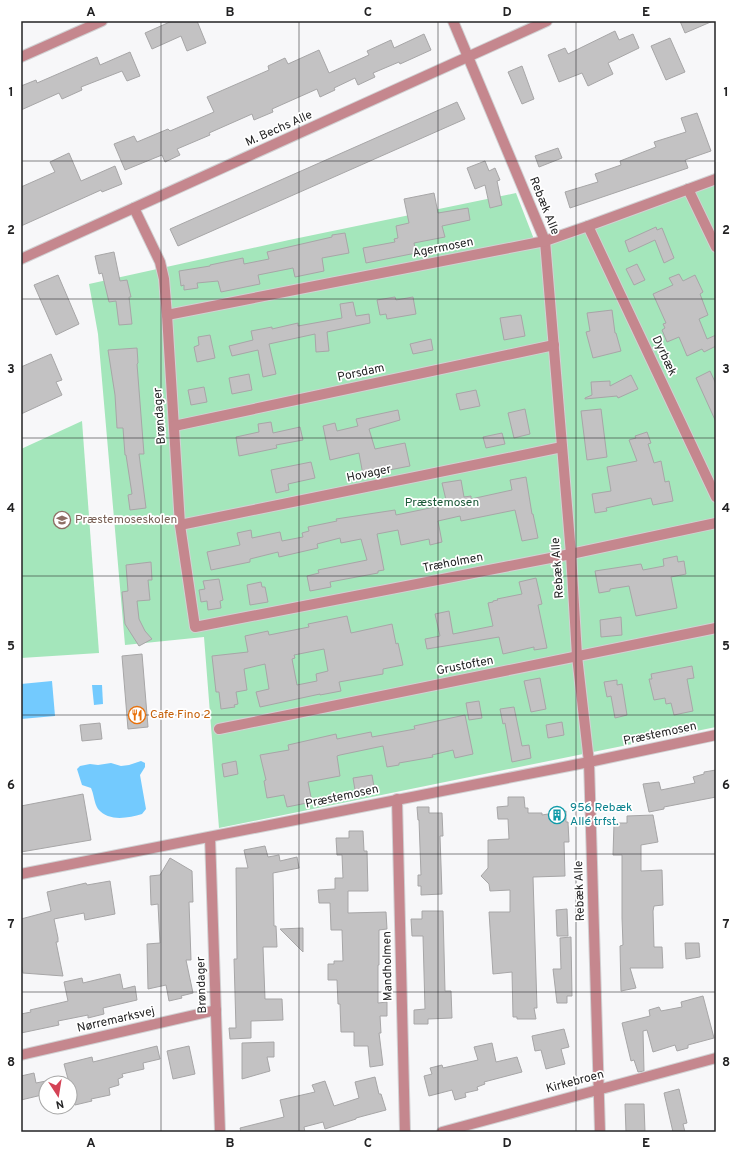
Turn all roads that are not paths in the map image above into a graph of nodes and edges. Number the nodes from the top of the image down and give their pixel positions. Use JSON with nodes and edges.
{"nodes":[{"id":1,"x":102,"y":21,"type":"edge"},
{"id":2,"x":453,"y":21,"type":"edge"},
{"id":3,"x":547,"y":21,"type":"edge"},
{"id":4,"x":21,"y":57,"type":"edge"},
{"id":5,"x":468,"y":58,"type":"junction"},
{"id":6,"x":716,"y":179,"type":"edge"},
{"id":7,"x":688,"y":189,"type":"junction"},
{"id":8,"x":134,"y":208,"type":"junction"},
{"id":9,"x":588,"y":226,"type":"junction"},
{"id":10,"x":545,"y":241,"type":"junction"},
{"id":11,"x":716,"y":247,"type":"edge"},
{"id":12,"x":21,"y":259,"type":"edge"},
{"id":13,"x":167,"y":315,"type":"junction"},
{"id":14,"x":554,"y":345,"type":"junction"},
{"id":15,"x":174,"y":426,"type":"junction"},
{"id":16,"x":562,"y":447,"type":"junction"},
{"id":17,"x":716,"y":497,"type":"edge"},
{"id":18,"x":716,"y":523,"type":"edge"},
{"id":19,"x":180,"y":525,"type":"junction"},
{"id":20,"x":571,"y":554,"type":"junction"},
{"id":21,"x":195,"y":627,"type":"joint"},
{"id":22,"x":716,"y":628,"type":"edge"},
{"id":23,"x":577,"y":656,"type":"junction"},
{"id":24,"x":219,"y":729,"type":"dead end"},
{"id":25,"x":716,"y":735,"type":"edge"},
{"id":26,"x":589,"y":762,"type":"junction"},
{"id":27,"x":396,"y":799,"type":"junction"},
{"id":28,"x":210,"y":837,"type":"junction"},
{"id":29,"x":21,"y":874,"type":"edge"},
{"id":30,"x":216,"y":1010,"type":"junction"},
{"id":31,"x":21,"y":1055,"type":"edge"},
{"id":32,"x":716,"y":1058,"type":"edge"},
{"id":33,"x":599,"y":1089,"type":"junction"},
{"id":34,"x":220,"y":1132,"type":"edge"},
{"id":35,"x":405,"y":1132,"type":"edge"},
{"id":36,"x":442,"y":1132,"type":"edge"},
{"id":37,"x":600,"y":1132,"type":"edge"}],
"edges":[{"from":1,"to":4,"type":"street"},
{"from":2,"to":5,"type":"street","name":"Rebæk Alle"},
{"from":3,"to":5,"type":"street","name":"M. Bechs Alle"},
{"from":5,"to":8,"type":"street","name":"M. Bechs Alle"},
{"from":5,"to":10,"type":"street","name":"Rebæk Alle"},
{"from":6,"to":7,"type":"street","name":"Agermosen"},
{"from":7,"to":9,"type":"street","name":"Agermosen"},
{"from":7,"to":11,"type":"street"},
{"from":8,"to":12,"type":"street","name":"M. Bechs Alle"},
{"from":8,"to":13,"type":"street","name":"Brøndager"},
{"from":9,"to":10,"type":"street","name":"Agermosen"},
{"from":9,"to":17,"type":"street","name":"Dyrbæk"},
{"from":10,"to":13,"type":"street","name":"Agermosen"},
{"from":10,"to":14,"type":"street","name":"Rebæk Alle"},
{"from":13,"to":15,"type":"street","name":"Brøndager"},
{"from":14,"to":15,"type":"street","name":"Porsdam"},
{"from":14,"to":16,"type":"street","name":"Rebæk Alle"},
{"from":15,"to":19,"type":"street","name":"Brøndager"},
{"from":16,"to":19,"type":"street","name":"Hovager"},
{"from":16,"to":20,"type":"street","name":"Rebæk Alle"},
{"from":18,"to":20,"type":"street","name":"Træholmen"},
{"from":19,"to":21,"type":"street","name":"Brøndager"},
{"from":20,"to":21,"type":"street","name":"Træholmen"},
{"from":20,"to":23,"type":"street","name":"Rebæk Alle"},
{"from":22,"to":23,"type":"street","name":"Grustoften"},
{"from":23,"to":24,"type":"street","name":"Grustoften"},
{"from":23,"to":26,"type":"street","name":"Rebæk Alle"},
{"from":25,"to":26,"type":"street","name":"Præstemosen"},
{"from":26,"to":27,"type":"street","name":"Præstemosen"},
{"from":26,"to":33,"type":"street","name":"Rebæk Alle"},
{"from":27,"to":28,"type":"street","name":"Præstemosen"},
{"from":27,"to":35,"type":"street","name":"Mandholmen"},
{"from":28,"to":29,"type":"street","name":"Præstemosen"},
{"from":28,"to":30,"type":"street","name":"Brøndager"},
{"from":30,"to":31,"type":"street","name":"Nørremarksvej"},
{"from":30,"to":34,"type":"street","name":"Brøndager"},
{"from":32,"to":33,"type":"street","name":"Kirkebroen"},
{"from":33,"to":36,"type":"street","name":"Kirkebroen"},
{"from":33,"to":37,"type":"street","name":"Rebæk Alle"}]}
